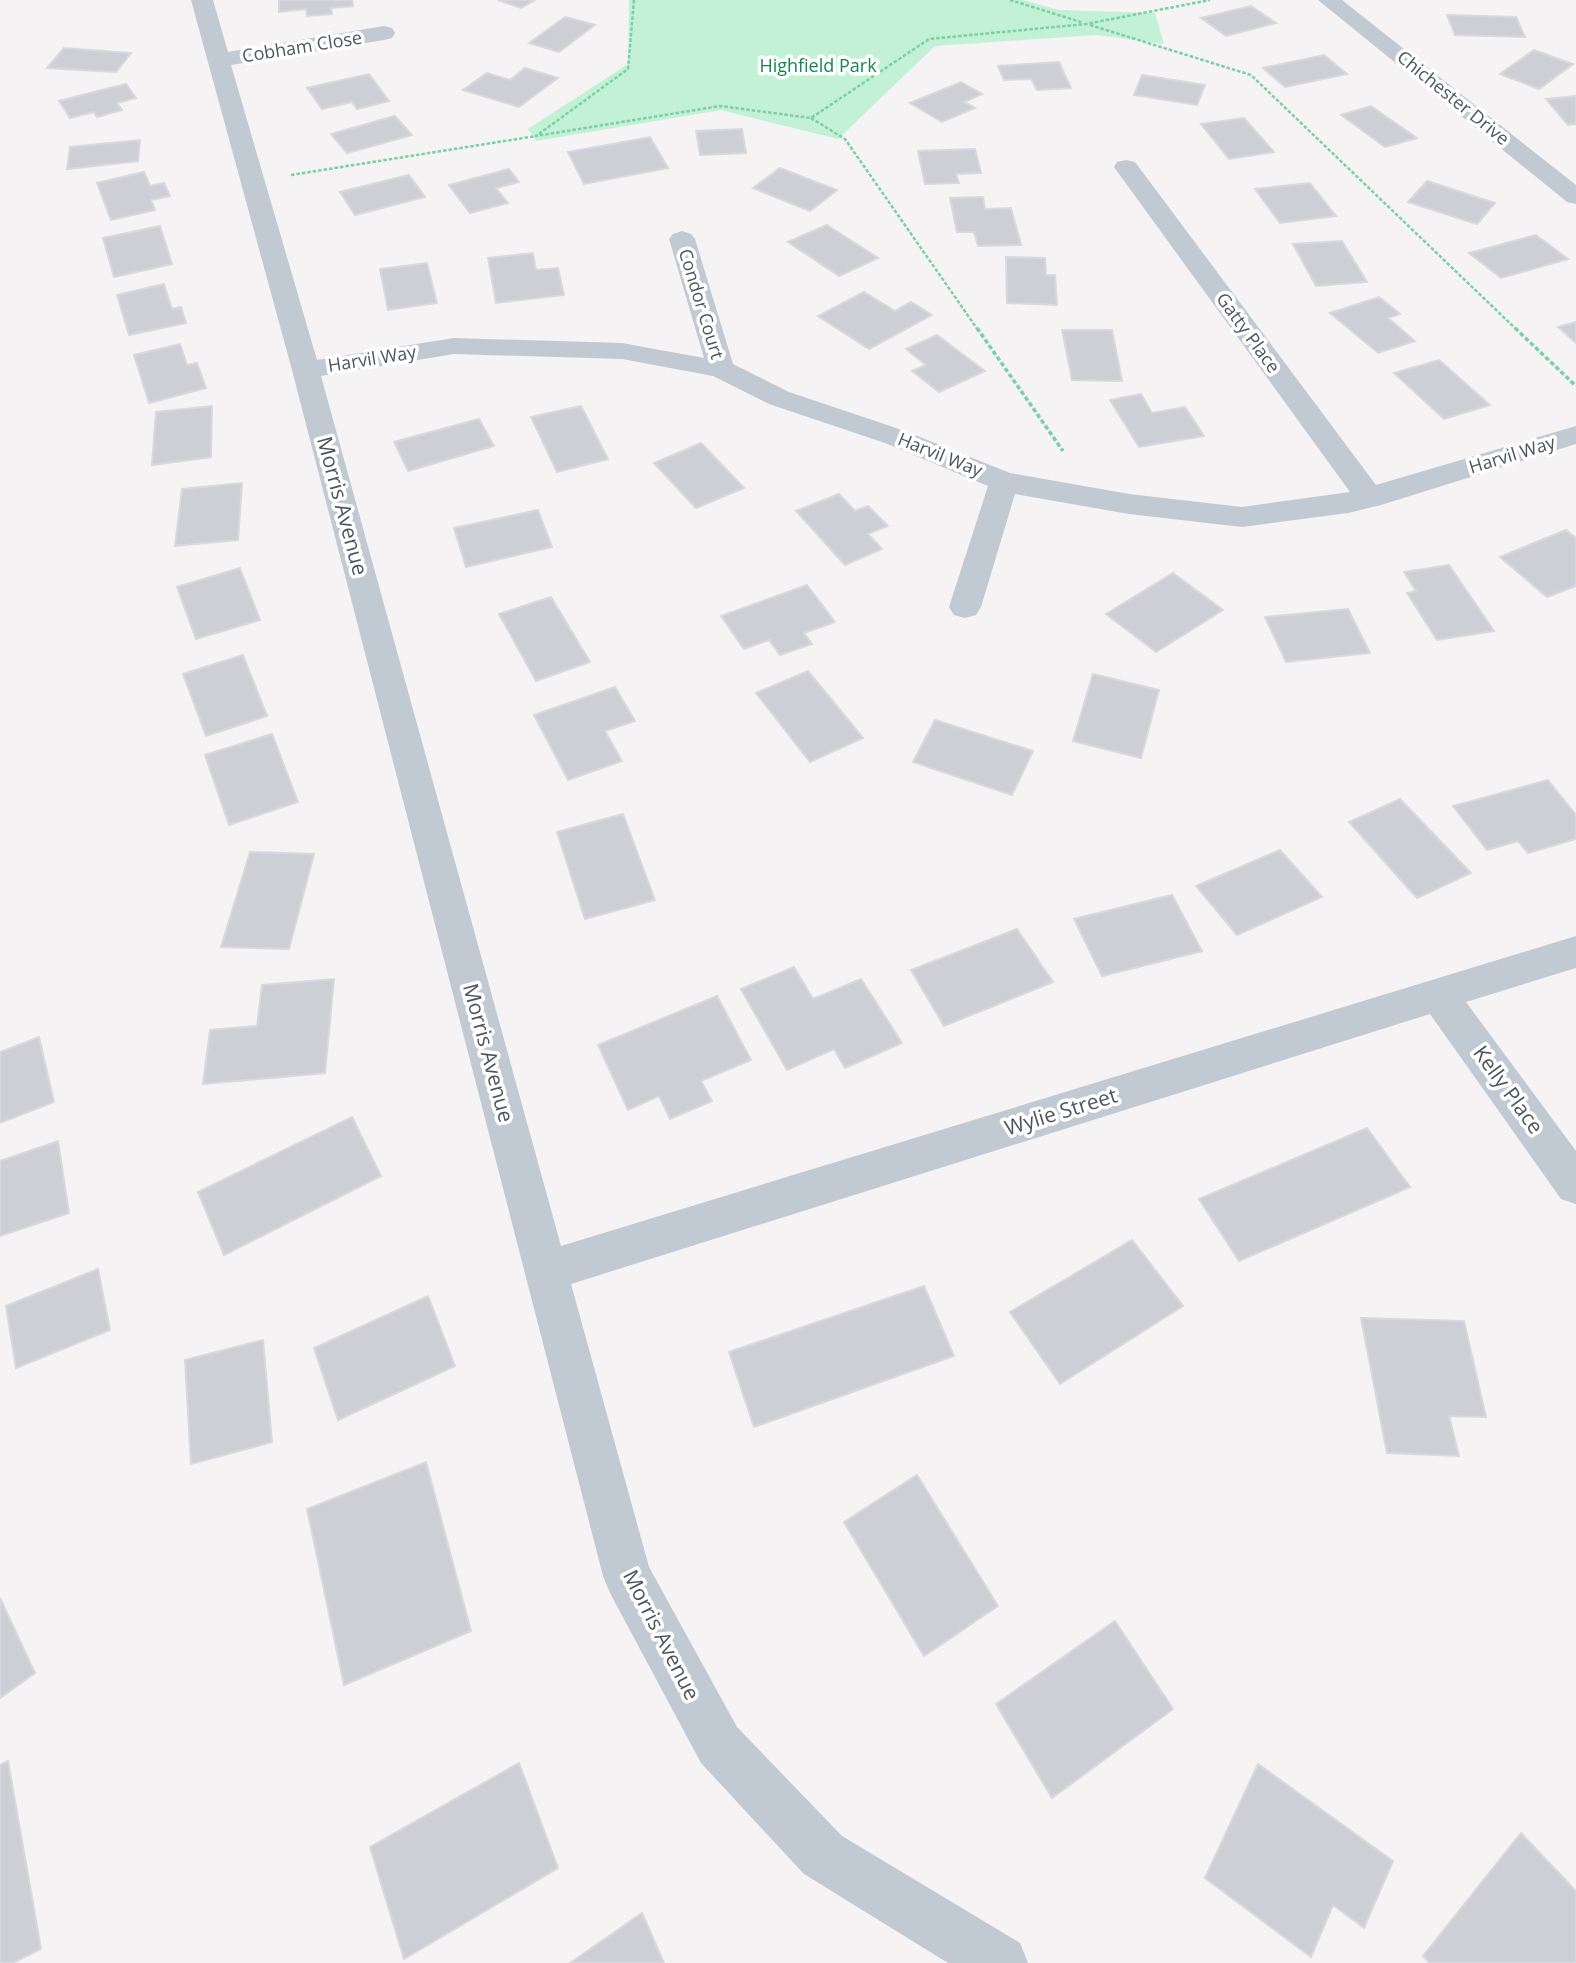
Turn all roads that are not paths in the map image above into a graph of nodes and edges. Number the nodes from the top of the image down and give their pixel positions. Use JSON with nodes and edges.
{"nodes":[{"id":1,"x":202,"y":0,"type":"edge"},
{"id":2,"x":1329,"y":0,"type":"edge"},
{"id":3,"x":384,"y":33,"type":"dead end"},
{"id":4,"x":220,"y":60,"type":"junction"},
{"id":5,"x":1126,"y":167,"type":"dead end"},
{"id":6,"x":1576,"y":197,"type":"edge"},
{"id":7,"x":682,"y":239,"type":"dead end"},
{"id":8,"x":721,"y":369,"type":"junction"},
{"id":9,"x":306,"y":370,"type":"junction"},
{"id":10,"x":1576,"y":435,"type":"edge"},
{"id":11,"x":1004,"y":482,"type":"junction"},
{"id":12,"x":1370,"y":498,"type":"junction"},
{"id":13,"x":965,"y":607,"type":"dead end"},
{"id":14,"x":1576,"y":952,"type":"edge"},
{"id":15,"x":1439,"y":996,"type":"junction"},
{"id":16,"x":1576,"y":1185,"type":"edge"},
{"id":17,"x":546,"y":1271,"type":"junction"},
{"id":18,"x":1000,"y":1963,"type":"edge"}],
"edges":[{"from":1,"to":4,"type":"street","name":"Morris Avenue"},
{"from":2,"to":6,"type":"street","name":"Chichester Drive"},
{"from":3,"to":4,"type":"street","name":"Cobham Close"},
{"from":4,"to":9,"type":"street","name":"Morris Avenue"},
{"from":5,"to":12,"type":"street","name":"Gatty Place"},
{"from":7,"to":8,"type":"street","name":"Condor Court"},
{"from":8,"to":9,"type":"street","name":"Harvil Way"},
{"from":8,"to":11,"type":"street","name":"Harvil Way"},
{"from":9,"to":17,"type":"street","name":"Morris Avenue"},
{"from":10,"to":12,"type":"street","name":"Harvil Way"},
{"from":11,"to":12,"type":"street","name":"Harvil Way"},
{"from":11,"to":13,"type":"street"},
{"from":14,"to":15,"type":"street","name":"Wylie Street"},
{"from":15,"to":16,"type":"street","name":"Kelly Place"},
{"from":15,"to":17,"type":"street","name":"Wylie Street"},
{"from":17,"to":18,"type":"street","name":"Morris Avenue"}]}
